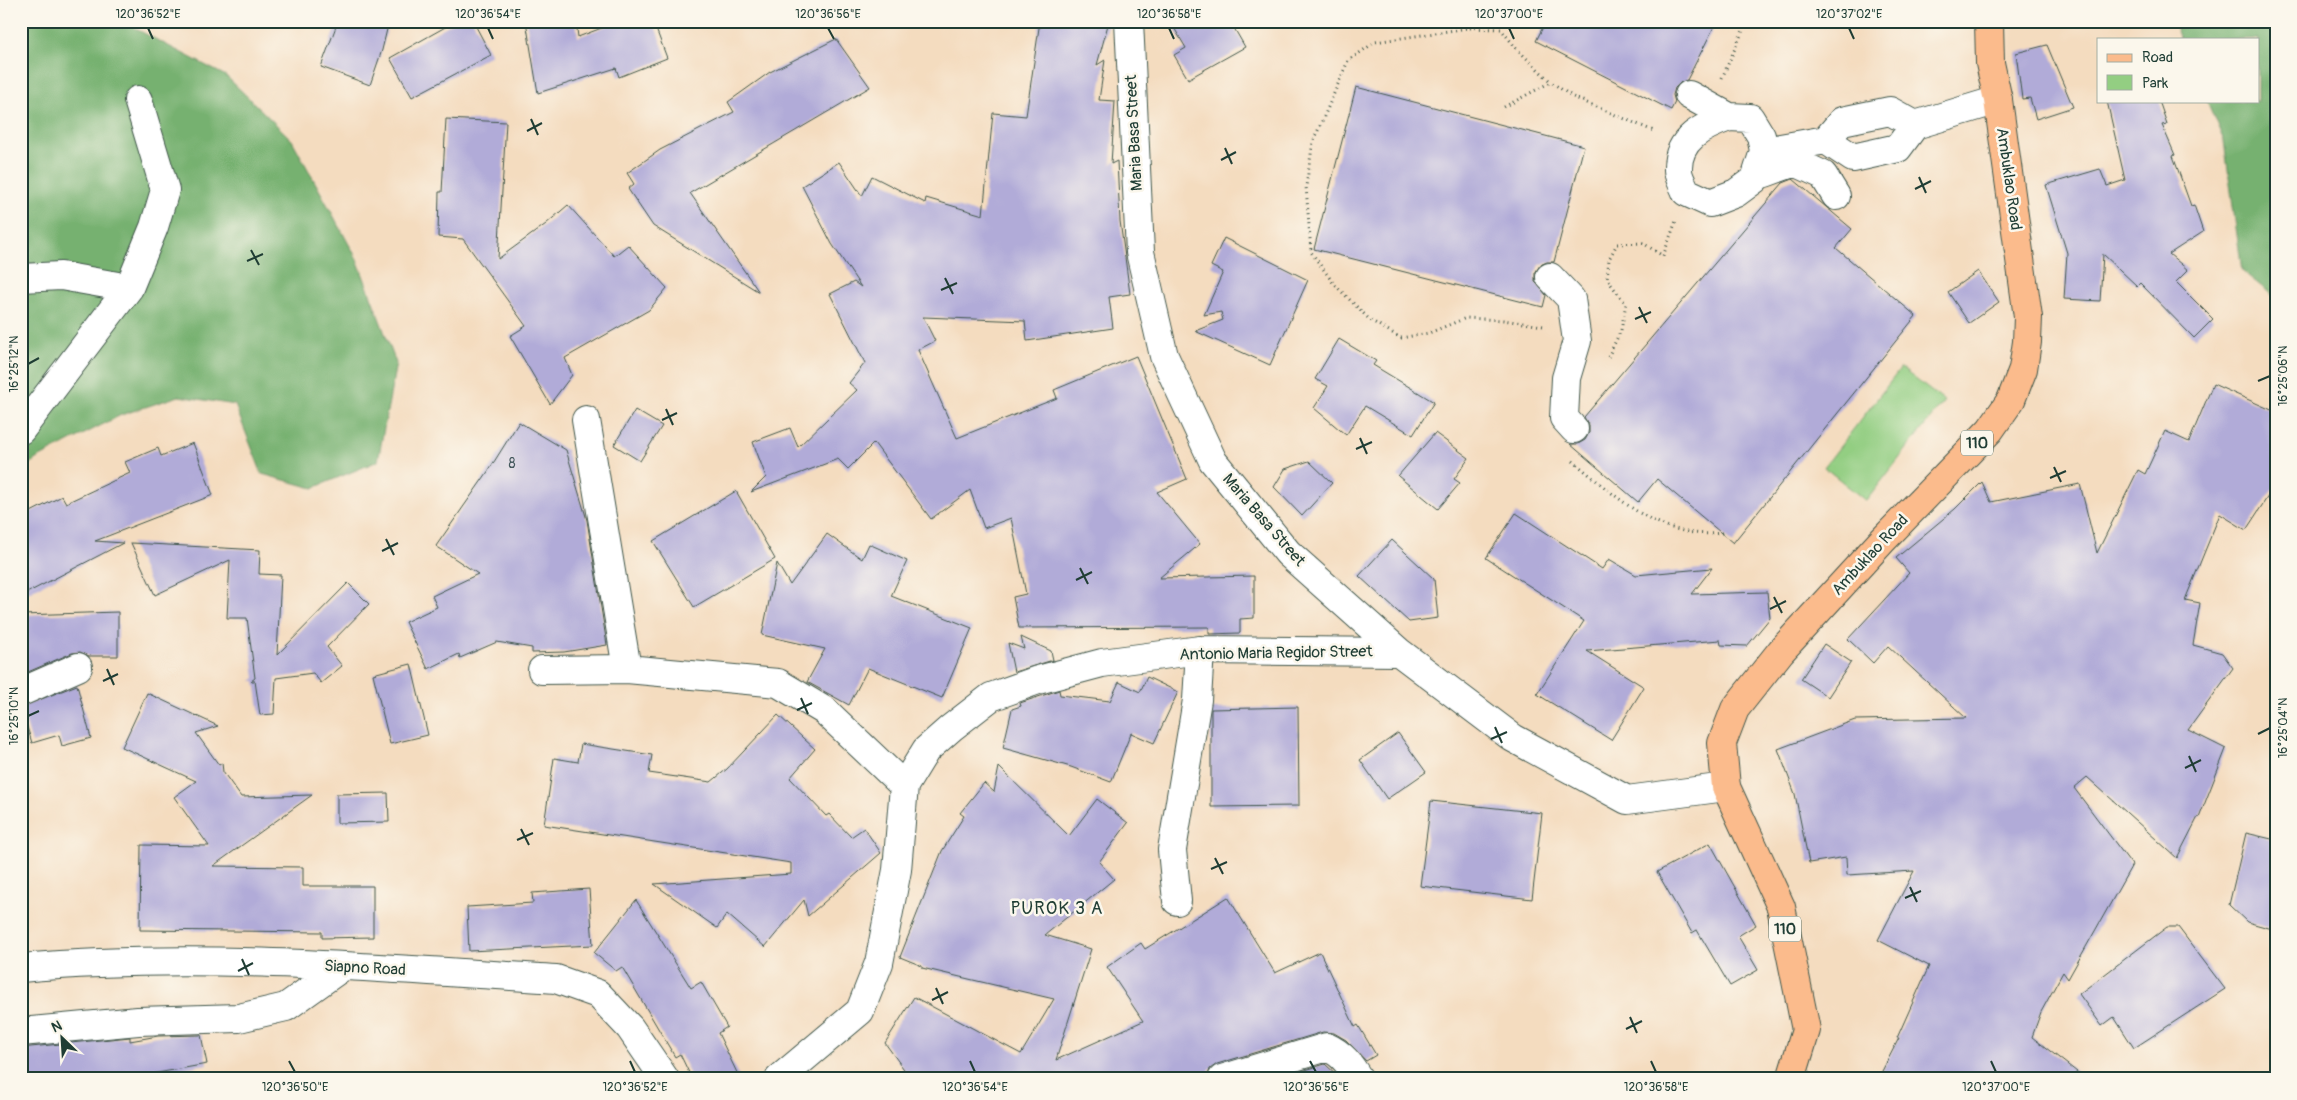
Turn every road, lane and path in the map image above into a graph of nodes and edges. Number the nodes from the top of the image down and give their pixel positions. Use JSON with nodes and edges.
{"nodes":[{"id":1,"x":1129,"y":21,"type":"edge"},
{"id":2,"x":1747,"y":21,"type":"edge"},
{"id":3,"x":1779,"y":21,"type":"edge"},
{"id":4,"x":1824,"y":21,"type":"edge"},
{"id":5,"x":1989,"y":21,"type":"edge"},
{"id":6,"x":1551,"y":82,"type":"junction"},
{"id":7,"x":138,"y":100,"type":"dead end"},
{"id":8,"x":1998,"y":100,"type":"junction"},
{"id":9,"x":1709,"y":106,"type":"junction"},
{"id":10,"x":1504,"y":107,"type":"dead end"},
{"id":11,"x":1915,"y":125,"type":"junction"},
{"id":12,"x":1826,"y":140,"type":"junction"},
{"id":13,"x":1764,"y":151,"type":"junction"},
{"id":14,"x":1680,"y":154,"type":"junction"},
{"id":15,"x":1755,"y":179,"type":"junction"},
{"id":16,"x":1836,"y":196,"type":"dead end"},
{"id":17,"x":1663,"y":256,"type":"dead end"},
{"id":18,"x":1550,"y":277,"type":"dead end"},
{"id":19,"x":21,"y":278,"type":"edge"},
{"id":20,"x":129,"y":288,"type":"junction"},
{"id":21,"x":1577,"y":341,"type":"junction"},
{"id":22,"x":1607,"y":359,"type":"dead end"},
{"id":23,"x":586,"y":420,"type":"dead end"},
{"id":24,"x":1574,"y":429,"type":"dead end"},
{"id":25,"x":21,"y":430,"type":"edge"},
{"id":26,"x":1570,"y":459,"type":"dead end"},
{"id":27,"x":1722,"y":533,"type":"dead end"},
{"id":28,"x":1200,"y":650,"type":"junction"},
{"id":29,"x":1399,"y":652,"type":"junction"},
{"id":30,"x":78,"y":667,"type":"dead end"},
{"id":31,"x":627,"y":669,"type":"junction"},
{"id":32,"x":542,"y":670,"type":"dead end"},
{"id":33,"x":21,"y":692,"type":"edge"},
{"id":34,"x":904,"y":786,"type":"junction"},
{"id":35,"x":1726,"y":787,"type":"junction"},
{"id":36,"x":1177,"y":902,"type":"dead end"},
{"id":37,"x":342,"y":967,"type":"junction"},
{"id":38,"x":21,"y":968,"type":"edge"},
{"id":39,"x":21,"y":1032,"type":"edge"},
{"id":40,"x":781,"y":1078,"type":"edge"},
{"id":41,"x":665,"y":1079,"type":"edge"},
{"id":42,"x":1222,"y":1079,"type":"edge"},
{"id":43,"x":1359,"y":1079,"type":"edge"},
{"id":44,"x":1791,"y":1079,"type":"edge"}],
"edges":[{"from":1,"to":29,"type":"street","name":"Maria Basa Street"},
{"from":2,"to":9,"type":"path"},
{"from":3,"to":4,"type":"path"},
{"from":5,"to":8,"type":"main road","name":"Ambuklao Road","number":"110"},
{"from":6,"to":10,"type":"path"},
{"from":6,"to":14,"type":"path"},
{"from":6,"to":21,"type":"path"},
{"from":7,"to":20,"type":"street"},
{"from":8,"to":11,"type":"street"},
{"from":8,"to":35,"type":"main road","name":"Ambuklao Road","number":"110"},
{"from":9,"to":13,"type":"street"},
{"from":9,"to":14,"type":"street"},
{"from":11,"to":12,"type":"street"},
{"from":11,"to":12,"type":"street"},
{"from":12,"to":13,"type":"street"},
{"from":13,"to":15,"type":"street"},
{"from":14,"to":15,"type":"street"},
{"from":15,"to":16,"type":"street"},
{"from":17,"to":22,"type":"path"},
{"from":18,"to":21,"type":"street"},
{"from":19,"to":20,"type":"street"},
{"from":20,"to":25,"type":"street"},
{"from":21,"to":24,"type":"street"},
{"from":23,"to":31,"type":"street"},
{"from":26,"to":27,"type":"path"},
{"from":28,"to":29,"type":"street","name":"Antonio Maria Regidor Street"},
{"from":28,"to":34,"type":"street","name":"Antonio Maria Regidor Street"},
{"from":28,"to":36,"type":"street"},
{"from":29,"to":35,"type":"street","name":"Maria Basa Street"},
{"from":30,"to":33,"type":"street"},
{"from":31,"to":32,"type":"street"},
{"from":31,"to":34,"type":"street"},
{"from":34,"to":40,"type":"street","name":"Antonio Maria Regidor Street"},
{"from":35,"to":44,"type":"main road","name":"Ambuklao Road","number":"110"},
{"from":37,"to":38,"type":"street","name":"Siapno Road"},
{"from":37,"to":39,"type":"street"},
{"from":37,"to":41,"type":"street","name":"Siapno Road"},
{"from":42,"to":43,"type":"street"}]}
